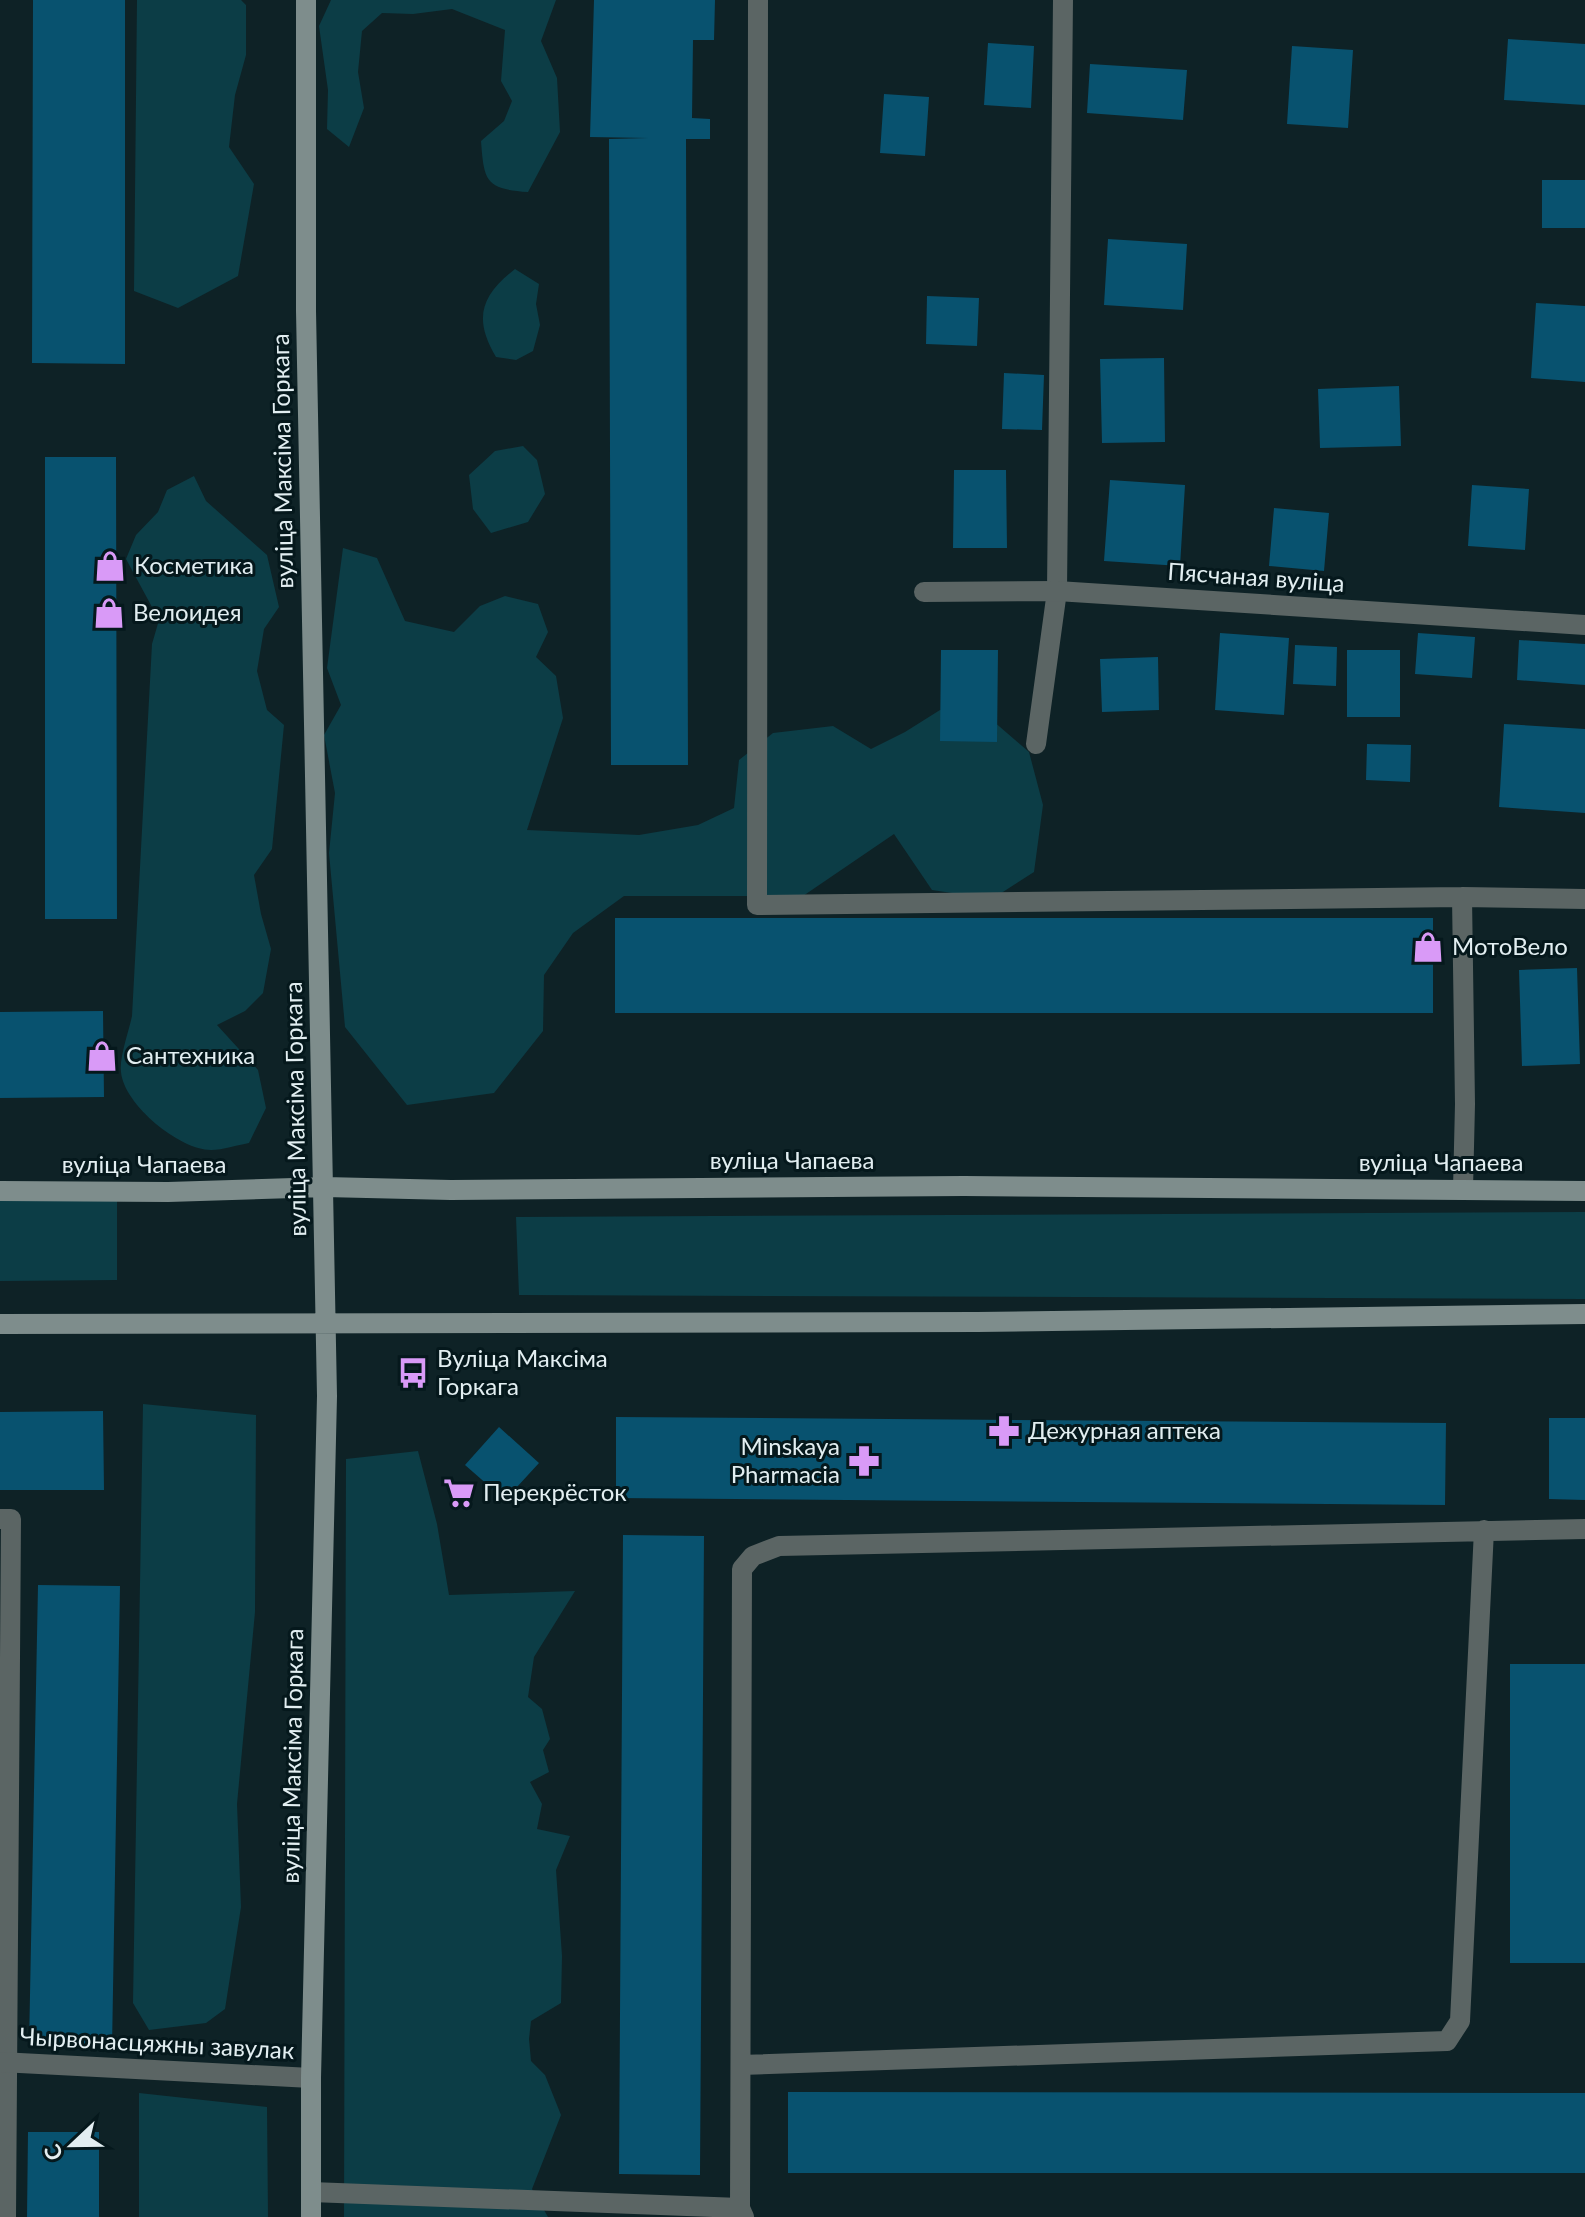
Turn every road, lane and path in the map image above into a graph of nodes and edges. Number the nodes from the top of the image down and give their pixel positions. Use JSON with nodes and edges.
{"nodes":[{"id":1,"x":306,"y":0,"type":"edge"},
{"id":2,"x":758,"y":0,"type":"edge"},
{"id":3,"x":1063,"y":0,"type":"edge"},
{"id":4,"x":1057,"y":591,"type":"junction"},
{"id":5,"x":924,"y":592,"type":"dead end"},
{"id":6,"x":1585,"y":625,"type":"edge"},
{"id":7,"x":1036,"y":744,"type":"dead end"},
{"id":8,"x":1462,"y":897,"type":"junction"},
{"id":9,"x":1585,"y":899,"type":"edge"},
{"id":10,"x":325,"y":1187,"type":"junction"},
{"id":11,"x":1463,"y":1189,"type":"junction"},
{"id":12,"x":0,"y":1191,"type":"edge"},
{"id":13,"x":1585,"y":1191,"type":"edge"},
{"id":14,"x":1585,"y":1314,"type":"edge"},
{"id":15,"x":326,"y":1323,"type":"junction"},
{"id":16,"x":0,"y":1324,"type":"edge"},
{"id":17,"x":0,"y":1519,"type":"edge"},
{"id":18,"x":1585,"y":1529,"type":"edge"},
{"id":19,"x":1484,"y":1530,"type":"junction"},
{"id":20,"x":4,"y":2062,"type":"edge"},
{"id":21,"x":741,"y":2065,"type":"junction"},
{"id":22,"x":311,"y":2078,"type":"junction"},
{"id":23,"x":311,"y":2192,"type":"junction"},
{"id":24,"x":742,"y":2213,"type":"edge"},
{"id":25,"x":6,"y":2217,"type":"edge"},
{"id":26,"x":311,"y":2217,"type":"edge"}],
"edges":[{"from":1,"to":10,"type":"main road","name":"вуліца Максіма Горкага"},
{"from":2,"to":8,"type":"street"},
{"from":3,"to":4,"type":"street"},
{"from":4,"to":5,"type":"street","name":"Пясчаная вуліца"},
{"from":4,"to":6,"type":"street","name":"Пясчаная вуліца"},
{"from":4,"to":7,"type":"street"},
{"from":8,"to":9,"type":"street"},
{"from":8,"to":11,"type":"street"},
{"from":10,"to":11,"type":"main road","name":"вуліца Чапаева"},
{"from":10,"to":12,"type":"main road","name":"вуліца Чапаева"},
{"from":10,"to":15,"type":"main road","name":"вуліца Максіма Горкага"},
{"from":11,"to":13,"type":"main road","name":"вуліца Чапаева"},
{"from":14,"to":15,"type":"main road"},
{"from":15,"to":16,"type":"main road"},
{"from":15,"to":22,"type":"main road","name":"вуліца Максіма Горкага"},
{"from":17,"to":20,"type":"street"},
{"from":18,"to":19,"type":"street"},
{"from":19,"to":21,"type":"street"},
{"from":19,"to":21,"type":"street"},
{"from":20,"to":22,"type":"street","name":"Чырвонасцяжны завулак"},
{"from":20,"to":25,"type":"street"},
{"from":21,"to":24,"type":"street"},
{"from":22,"to":23,"type":"main road","name":"вуліца Максіма Горкага"},
{"from":23,"to":24,"type":"street"},
{"from":23,"to":26,"type":"main road","name":"вуліца Максіма Горкага"}]}
